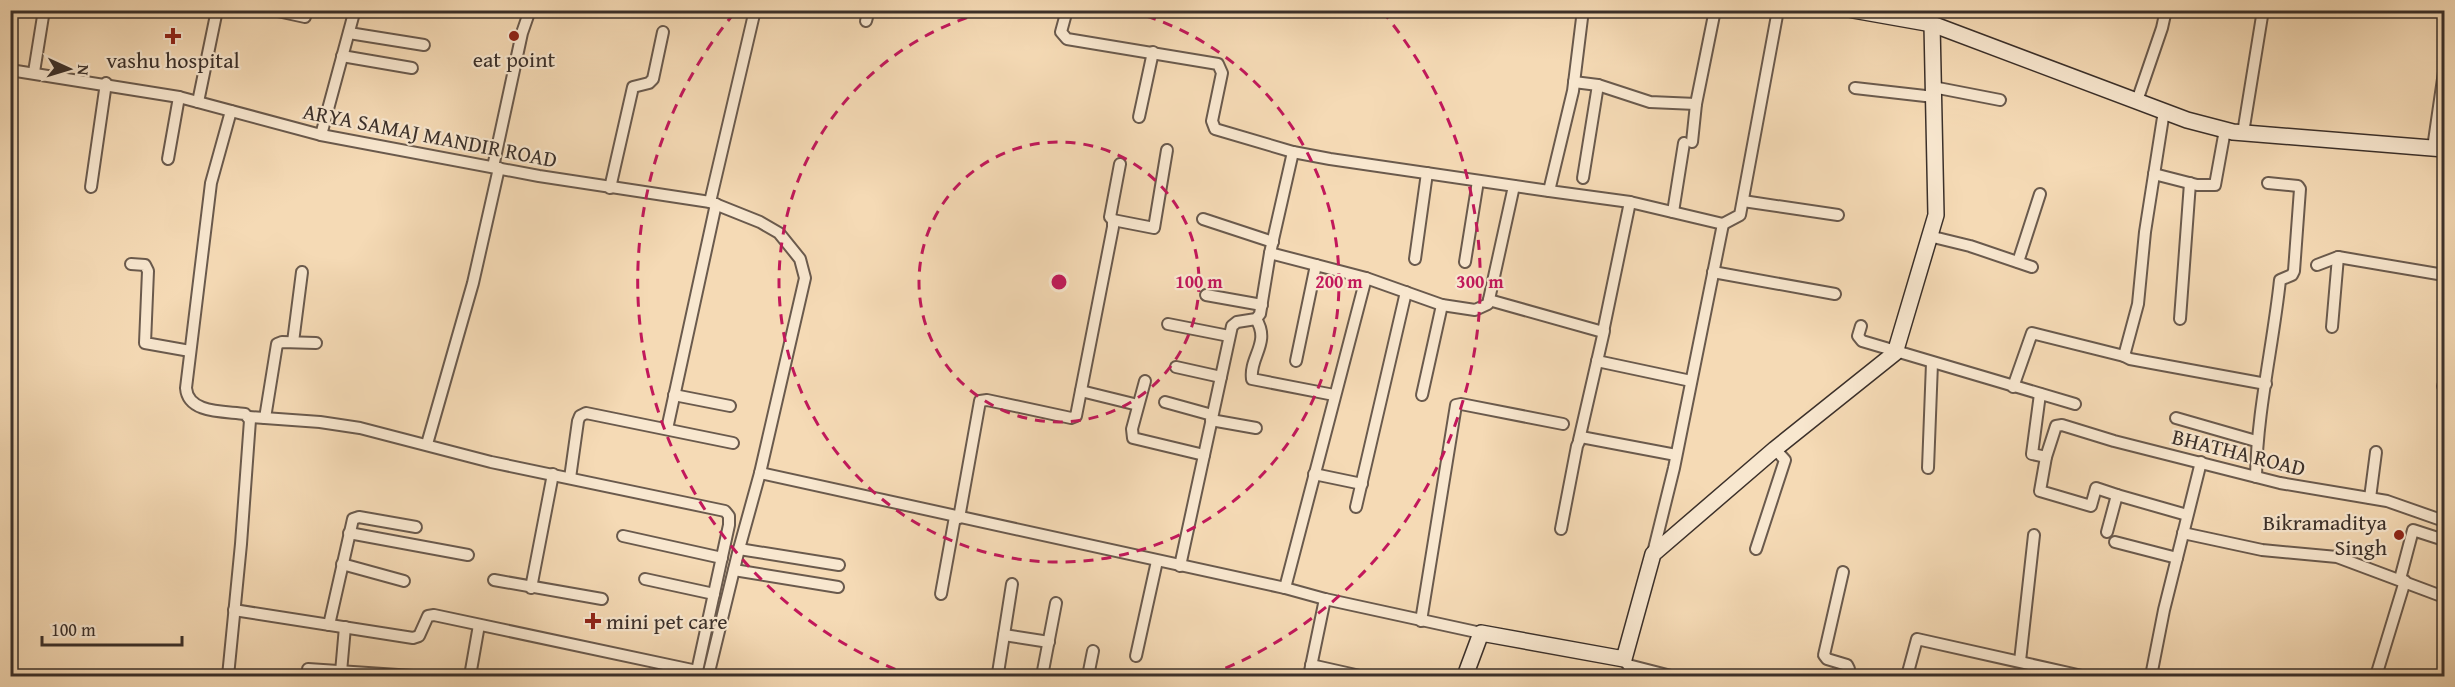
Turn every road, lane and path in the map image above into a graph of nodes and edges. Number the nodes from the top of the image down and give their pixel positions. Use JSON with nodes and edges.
{"nodes":[{"id":1,"x":44,"y":10,"type":"edge"},
{"id":2,"x":217,"y":10,"type":"edge"},
{"id":3,"x":273,"y":10,"type":"edge"},
{"id":4,"x":530,"y":10,"type":"edge"},
{"id":5,"x":755,"y":10,"type":"edge"},
{"id":6,"x":1067,"y":10,"type":"edge"},
{"id":7,"x":1583,"y":10,"type":"edge"},
{"id":8,"x":1714,"y":10,"type":"edge"},
{"id":9,"x":1778,"y":10,"type":"edge"},
{"id":10,"x":1853,"y":10,"type":"edge"},
{"id":11,"x":2166,"y":10,"type":"edge"},
{"id":12,"x":2263,"y":10,"type":"edge"},
{"id":13,"x":354,"y":13,"type":"dead end"},
{"id":14,"x":305,"y":17,"type":"dead end"},
{"id":15,"x":1925,"y":19,"type":"edge"},
{"id":16,"x":663,"y":32,"type":"dead end"},
{"id":17,"x":349,"y":33,"type":"junction"},
{"id":18,"x":424,"y":45,"type":"dead end"},
{"id":19,"x":1153,"y":52,"type":"junction"},
{"id":20,"x":342,"y":56,"type":"junction"},
{"id":21,"x":412,"y":68,"type":"dead end"},
{"id":22,"x":10,"y":70,"type":"edge"},
{"id":23,"x":34,"y":72,"type":"junction"},
{"id":24,"x":2445,"y":72,"type":"edge"},
{"id":25,"x":1574,"y":82,"type":"junction"},
{"id":26,"x":106,"y":83,"type":"junction"},
{"id":27,"x":1598,"y":85,"type":"junction"},
{"id":28,"x":1855,"y":88,"type":"dead end"},
{"id":29,"x":1934,"y":92,"type":"junction"},
{"id":30,"x":178,"y":97,"type":"junction"},
{"id":31,"x":2000,"y":100,"type":"dead end"},
{"id":32,"x":2137,"y":101,"type":"junction"},
{"id":33,"x":198,"y":102,"type":"junction"},
{"id":34,"x":1696,"y":104,"type":"junction"},
{"id":35,"x":231,"y":111,"type":"junction"},
{"id":36,"x":2164,"y":111,"type":"junction"},
{"id":37,"x":1139,"y":117,"type":"dead end"},
{"id":38,"x":2225,"y":130,"type":"junction"},
{"id":39,"x":2243,"y":133,"type":"junction"},
{"id":40,"x":321,"y":135,"type":"junction"},
{"id":41,"x":2439,"y":149,"type":"edge"},
{"id":42,"x":1167,"y":150,"type":"dead end"},
{"id":43,"x":1293,"y":152,"type":"junction"},
{"id":44,"x":168,"y":159,"type":"dead end"},
{"id":45,"x":1120,"y":164,"type":"dead end"},
{"id":46,"x":496,"y":167,"type":"junction"},
{"id":47,"x":1427,"y":173,"type":"junction"},
{"id":48,"x":2154,"y":174,"type":"junction"},
{"id":49,"x":1583,"y":178,"type":"dead end"},
{"id":50,"x":1478,"y":181,"type":"junction"},
{"id":51,"x":2190,"y":183,"type":"junction"},
{"id":52,"x":2268,"y":183,"type":"dead end"},
{"id":53,"x":1514,"y":186,"type":"junction"},
{"id":54,"x":91,"y":187,"type":"dead end"},
{"id":55,"x":610,"y":188,"type":"junction"},
{"id":56,"x":1549,"y":191,"type":"junction"},
{"id":57,"x":2040,"y":195,"type":"dead end"},
{"id":58,"x":1743,"y":201,"type":"junction"},
{"id":59,"x":1630,"y":202,"type":"junction"},
{"id":60,"x":713,"y":203,"type":"junction"},
{"id":61,"x":1673,"y":212,"type":"junction"},
{"id":62,"x":1838,"y":215,"type":"dead end"},
{"id":63,"x":1203,"y":219,"type":"dead end"},
{"id":64,"x":1113,"y":220,"type":"junction"},
{"id":65,"x":1723,"y":224,"type":"junction"},
{"id":66,"x":1929,"y":236,"type":"junction"},
{"id":67,"x":1271,"y":248,"type":"junction"},
{"id":68,"x":2338,"y":257,"type":"junction"},
{"id":69,"x":1415,"y":259,"type":"dead end"},
{"id":70,"x":1465,"y":262,"type":"dead end"},
{"id":71,"x":2018,"y":262,"type":"junction"},
{"id":72,"x":131,"y":264,"type":"dead end"},
{"id":73,"x":1316,"y":265,"type":"junction"},
{"id":74,"x":2317,"y":265,"type":"dead end"},
{"id":75,"x":2032,"y":267,"type":"dead end"},
{"id":76,"x":302,"y":272,"type":"dead end"},
{"id":77,"x":1713,"y":272,"type":"junction"},
{"id":78,"x":2445,"y":275,"type":"edge"},
{"id":79,"x":1366,"y":278,"type":"junction"},
{"id":80,"x":1406,"y":292,"type":"junction"},
{"id":81,"x":1835,"y":294,"type":"dead end"},
{"id":82,"x":1206,"y":295,"type":"dead end"},
{"id":83,"x":1489,"y":300,"type":"junction"},
{"id":84,"x":1262,"y":304,"type":"junction"},
{"id":85,"x":1442,"y":305,"type":"junction"},
{"id":86,"x":1256,"y":319,"type":"junction"},
{"id":87,"x":2180,"y":319,"type":"dead end"},
{"id":88,"x":1168,"y":324,"type":"dead end"},
{"id":89,"x":1860,"y":326,"type":"dead end"},
{"id":90,"x":2332,"y":327,"type":"dead end"},
{"id":91,"x":1604,"y":331,"type":"junction"},
{"id":92,"x":1229,"y":336,"type":"junction"},
{"id":93,"x":293,"y":342,"type":"junction"},
{"id":94,"x":316,"y":343,"type":"dead end"},
{"id":95,"x":190,"y":351,"type":"junction"},
{"id":96,"x":1895,"y":353,"type":"junction"},
{"id":97,"x":2124,"y":356,"type":"junction"},
{"id":98,"x":1296,"y":360,"type":"dead end"},
{"id":99,"x":1597,"y":361,"type":"junction"},
{"id":100,"x":1932,"y":363,"type":"junction"},
{"id":101,"x":1176,"y":367,"type":"dead end"},
{"id":102,"x":1221,"y":377,"type":"junction"},
{"id":103,"x":1145,"y":381,"type":"dead end"},
{"id":104,"x":1691,"y":381,"type":"junction"},
{"id":105,"x":2266,"y":384,"type":"junction"},
{"id":106,"x":2013,"y":387,"type":"junction"},
{"id":107,"x":1082,"y":391,"type":"junction"},
{"id":108,"x":1334,"y":394,"type":"junction"},
{"id":109,"x":2040,"y":394,"type":"junction"},
{"id":110,"x":674,"y":395,"type":"junction"},
{"id":111,"x":1422,"y":395,"type":"dead end"},
{"id":112,"x":1165,"y":402,"type":"dead end"},
{"id":113,"x":2074,"y":404,"type":"dead end"},
{"id":114,"x":1138,"y":405,"type":"junction"},
{"id":115,"x":730,"y":406,"type":"dead end"},
{"id":116,"x":249,"y":417,"type":"junction"},
{"id":117,"x":266,"y":418,"type":"junction"},
{"id":118,"x":1212,"y":418,"type":"junction"},
{"id":119,"x":2176,"y":418,"type":"dead end"},
{"id":120,"x":1563,"y":424,"type":"dead end"},
{"id":121,"x":1256,"y":428,"type":"dead end"},
{"id":122,"x":667,"y":429,"type":"junction"},
{"id":123,"x":1579,"y":440,"type":"junction"},
{"id":124,"x":2256,"y":441,"type":"junction"},
{"id":125,"x":733,"y":442,"type":"dead end"},
{"id":126,"x":427,"y":444,"type":"junction"},
{"id":127,"x":1775,"y":449,"type":"junction"},
{"id":128,"x":2376,"y":452,"type":"dead end"},
{"id":129,"x":1204,"y":455,"type":"junction"},
{"id":130,"x":1676,"y":455,"type":"junction"},
{"id":131,"x":2046,"y":457,"type":"junction"},
{"id":132,"x":2201,"y":462,"type":"junction"},
{"id":133,"x":1928,"y":468,"type":"dead end"},
{"id":134,"x":760,"y":473,"type":"junction"},
{"id":135,"x":553,"y":474,"type":"junction"},
{"id":136,"x":1314,"y":474,"type":"junction"},
{"id":137,"x":2256,"y":477,"type":"junction"},
{"id":138,"x":570,"y":478,"type":"junction"},
{"id":139,"x":1362,"y":484,"type":"junction"},
{"id":140,"x":2117,"y":495,"type":"junction"},
{"id":141,"x":2370,"y":498,"type":"junction"},
{"id":142,"x":1356,"y":507,"type":"dead end"},
{"id":143,"x":2187,"y":515,"type":"junction"},
{"id":144,"x":957,"y":518,"type":"junction"},
{"id":145,"x":2445,"y":521,"type":"edge"},
{"id":146,"x":416,"y":527,"type":"dead end"},
{"id":147,"x":1561,"y":528,"type":"dead end"},
{"id":148,"x":2107,"y":532,"type":"dead end"},
{"id":149,"x":350,"y":533,"type":"junction"},
{"id":150,"x":2183,"y":533,"type":"junction"},
{"id":151,"x":2034,"y":535,"type":"dead end"},
{"id":152,"x":623,"y":536,"type":"dead end"},
{"id":153,"x":2445,"y":540,"type":"edge"},
{"id":154,"x":2115,"y":542,"type":"dead end"},
{"id":155,"x":739,"y":549,"type":"junction"},
{"id":156,"x":1756,"y":549,"type":"dead end"},
{"id":157,"x":1653,"y":554,"type":"junction"},
{"id":158,"x":468,"y":555,"type":"dead end"},
{"id":159,"x":722,"y":558,"type":"junction"},
{"id":160,"x":2177,"y":558,"type":"junction"},
{"id":161,"x":1157,"y":561,"type":"junction"},
{"id":162,"x":342,"y":564,"type":"junction"},
{"id":163,"x":839,"y":566,"type":"dead end"},
{"id":164,"x":1180,"y":566,"type":"junction"},
{"id":165,"x":734,"y":570,"type":"junction"},
{"id":166,"x":1843,"y":572,"type":"dead end"},
{"id":167,"x":645,"y":579,"type":"dead end"},
{"id":168,"x":494,"y":580,"type":"dead end"},
{"id":169,"x":2402,"y":580,"type":"junction"},
{"id":170,"x":404,"y":581,"type":"dead end"},
{"id":171,"x":1012,"y":584,"type":"dead end"},
{"id":172,"x":838,"y":587,"type":"dead end"},
{"id":173,"x":531,"y":588,"type":"junction"},
{"id":174,"x":1285,"y":588,"type":"junction"},
{"id":175,"x":714,"y":594,"type":"junction"},
{"id":176,"x":941,"y":594,"type":"dead end"},
{"id":177,"x":2445,"y":597,"type":"edge"},
{"id":178,"x":602,"y":599,"type":"dead end"},
{"id":179,"x":1325,"y":599,"type":"junction"},
{"id":180,"x":1056,"y":603,"type":"dead end"},
{"id":181,"x":234,"y":610,"type":"junction"},
{"id":182,"x":1421,"y":621,"type":"junction"},
{"id":183,"x":329,"y":625,"type":"junction"},
{"id":184,"x":479,"y":625,"type":"junction"},
{"id":185,"x":345,"y":627,"type":"junction"},
{"id":186,"x":1481,"y":633,"type":"junction"},
{"id":187,"x":1004,"y":635,"type":"junction"},
{"id":188,"x":1049,"y":642,"type":"junction"},
{"id":189,"x":1093,"y":651,"type":"dead end"},
{"id":190,"x":1136,"y":656,"type":"dead end"},
{"id":191,"x":1624,"y":659,"type":"junction"},
{"id":192,"x":2020,"y":661,"type":"junction"},
{"id":193,"x":1311,"y":665,"type":"junction"},
{"id":194,"x":309,"y":669,"type":"dead end"},
{"id":195,"x":341,"y":672,"type":"junction"},
{"id":196,"x":998,"y":673,"type":"dead end"},
{"id":197,"x":697,"y":674,"type":"edge"},
{"id":198,"x":228,"y":676,"type":"edge"},
{"id":199,"x":413,"y":676,"type":"edge"},
{"id":200,"x":470,"y":676,"type":"edge"},
{"id":201,"x":708,"y":676,"type":"edge"},
{"id":202,"x":1042,"y":676,"type":"edge"},
{"id":203,"x":1088,"y":676,"type":"edge"},
{"id":204,"x":1309,"y":676,"type":"edge"},
{"id":205,"x":1360,"y":676,"type":"edge"},
{"id":206,"x":1465,"y":676,"type":"edge"},
{"id":207,"x":1671,"y":676,"type":"edge"},
{"id":208,"x":1847,"y":676,"type":"edge"},
{"id":209,"x":1907,"y":676,"type":"edge"},
{"id":210,"x":2082,"y":676,"type":"edge"},
{"id":211,"x":2151,"y":676,"type":"edge"},
{"id":212,"x":2376,"y":676,"type":"edge"}],
"edges":[{"from":1,"to":23,"type":"street"},
{"from":2,"to":33,"type":"street"},
{"from":3,"to":14,"type":"street"},
{"from":4,"to":46,"type":"street"},
{"from":5,"to":60,"type":"street"},
{"from":6,"to":19,"type":"street"},
{"from":7,"to":25,"type":"street"},
{"from":8,"to":34,"type":"street"},
{"from":9,"to":58,"type":"street"},
{"from":10,"to":15,"type":"street"},
{"from":11,"to":32,"type":"street"},
{"from":12,"to":39,"type":"street"},
{"from":13,"to":17,"type":"street"},
{"from":15,"to":29,"type":"street"},
{"from":15,"to":32,"type":"street"},
{"from":16,"to":55,"type":"street"},
{"from":17,"to":18,"type":"street"},
{"from":17,"to":20,"type":"street"},
{"from":19,"to":37,"type":"street"},
{"from":19,"to":43,"type":"street"},
{"from":20,"to":21,"type":"street"},
{"from":20,"to":40,"type":"street"},
{"from":22,"to":23,"type":"street","name":"ARYA SAMAJ MANDIR ROAD"},
{"from":23,"to":26,"type":"street","name":"ARYA SAMAJ MANDIR ROAD"},
{"from":24,"to":41,"type":"street"},
{"from":25,"to":27,"type":"street"},
{"from":25,"to":56,"type":"street"},
{"from":26,"to":30,"type":"street","name":"ARYA SAMAJ MANDIR ROAD"},
{"from":26,"to":54,"type":"street"},
{"from":27,"to":34,"type":"street"},
{"from":27,"to":49,"type":"street"},
{"from":28,"to":29,"type":"street"},
{"from":29,"to":31,"type":"street"},
{"from":29,"to":66,"type":"street"},
{"from":30,"to":33,"type":"street","name":"ARYA SAMAJ MANDIR ROAD"},
{"from":30,"to":44,"type":"street"},
{"from":32,"to":36,"type":"street"},
{"from":33,"to":35,"type":"street","name":"ARYA SAMAJ MANDIR ROAD"},
{"from":34,"to":61,"type":"street"},
{"from":35,"to":40,"type":"street","name":"ARYA SAMAJ MANDIR ROAD"},
{"from":35,"to":95,"type":"street"},
{"from":36,"to":38,"type":"street"},
{"from":36,"to":48,"type":"street"},
{"from":38,"to":39,"type":"street"},
{"from":38,"to":51,"type":"street"},
{"from":39,"to":41,"type":"street"},
{"from":40,"to":46,"type":"street","name":"ARYA SAMAJ MANDIR ROAD"},
{"from":42,"to":64,"type":"street"},
{"from":43,"to":47,"type":"street"},
{"from":43,"to":67,"type":"street"},
{"from":45,"to":64,"type":"street"},
{"from":46,"to":55,"type":"street","name":"ARYA SAMAJ MANDIR ROAD"},
{"from":46,"to":126,"type":"street"},
{"from":47,"to":50,"type":"street"},
{"from":47,"to":69,"type":"street"},
{"from":48,"to":51,"type":"street"},
{"from":48,"to":97,"type":"street"},
{"from":50,"to":53,"type":"street"},
{"from":50,"to":70,"type":"street"},
{"from":51,"to":87,"type":"street"},
{"from":52,"to":105,"type":"street"},
{"from":53,"to":56,"type":"street"},
{"from":53,"to":83,"type":"street"},
{"from":55,"to":60,"type":"street","name":"ARYA SAMAJ MANDIR ROAD"},
{"from":56,"to":59,"type":"street"},
{"from":57,"to":71,"type":"street"},
{"from":58,"to":62,"type":"street"},
{"from":58,"to":65,"type":"street"},
{"from":59,"to":61,"type":"street"},
{"from":59,"to":91,"type":"street"},
{"from":60,"to":110,"type":"street"},
{"from":60,"to":134,"type":"street","name":"ARYA SAMAJ MANDIR ROAD"},
{"from":61,"to":65,"type":"street"},
{"from":63,"to":67,"type":"street"},
{"from":64,"to":107,"type":"street"},
{"from":65,"to":77,"type":"street"},
{"from":66,"to":71,"type":"street"},
{"from":66,"to":96,"type":"street"},
{"from":67,"to":73,"type":"street"},
{"from":67,"to":84,"type":"street"},
{"from":68,"to":74,"type":"street"},
{"from":68,"to":78,"type":"street"},
{"from":68,"to":90,"type":"street"},
{"from":71,"to":75,"type":"street"},
{"from":72,"to":95,"type":"street"},
{"from":73,"to":79,"type":"street"},
{"from":73,"to":98,"type":"street"},
{"from":76,"to":93,"type":"street"},
{"from":77,"to":81,"type":"street"},
{"from":77,"to":104,"type":"street"},
{"from":79,"to":80,"type":"street"},
{"from":79,"to":108,"type":"street"},
{"from":80,"to":85,"type":"street"},
{"from":80,"to":139,"type":"street"},
{"from":82,"to":84,"type":"street"},
{"from":83,"to":85,"type":"street"},
{"from":83,"to":91,"type":"street"},
{"from":84,"to":86,"type":"street"},
{"from":85,"to":111,"type":"street"},
{"from":86,"to":92,"type":"street"},
{"from":86,"to":108,"type":"street"},
{"from":88,"to":92,"type":"street"},
{"from":89,"to":96,"type":"street"},
{"from":91,"to":99,"type":"street"},
{"from":92,"to":102,"type":"street"},
{"from":93,"to":94,"type":"street"},
{"from":93,"to":117,"type":"street"},
{"from":95,"to":116,"type":"street"},
{"from":96,"to":100,"type":"street"},
{"from":96,"to":127,"type":"street"},
{"from":97,"to":105,"type":"street"},
{"from":97,"to":106,"type":"street"},
{"from":99,"to":104,"type":"street"},
{"from":99,"to":123,"type":"street"},
{"from":100,"to":106,"type":"street"},
{"from":100,"to":133,"type":"street"},
{"from":101,"to":102,"type":"street"},
{"from":102,"to":118,"type":"street"},
{"from":103,"to":114,"type":"street"},
{"from":104,"to":130,"type":"street"},
{"from":105,"to":124,"type":"street"},
{"from":106,"to":109,"type":"street"},
{"from":107,"to":114,"type":"street"},
{"from":107,"to":144,"type":"street"},
{"from":108,"to":136,"type":"street"},
{"from":109,"to":113,"type":"street"},
{"from":109,"to":131,"type":"street"},
{"from":110,"to":115,"type":"street"},
{"from":110,"to":122,"type":"street"},
{"from":112,"to":118,"type":"street"},
{"from":114,"to":129,"type":"street"},
{"from":116,"to":117,"type":"street"},
{"from":116,"to":181,"type":"street"},
{"from":117,"to":126,"type":"street"},
{"from":118,"to":121,"type":"street"},
{"from":118,"to":129,"type":"street"},
{"from":119,"to":124,"type":"street"},
{"from":120,"to":182,"type":"street"},
{"from":122,"to":125,"type":"street"},
{"from":122,"to":138,"type":"street"},
{"from":123,"to":130,"type":"street"},
{"from":123,"to":147,"type":"street"},
{"from":124,"to":137,"type":"street"},
{"from":126,"to":135,"type":"street"},
{"from":127,"to":156,"type":"street"},
{"from":127,"to":157,"type":"street"},
{"from":128,"to":141,"type":"street"},
{"from":129,"to":164,"type":"street"},
{"from":130,"to":157,"type":"street"},
{"from":131,"to":132,"type":"street","name":"BHATHA ROAD"},
{"from":131,"to":140,"type":"street"},
{"from":132,"to":137,"type":"street","name":"BHATHA ROAD"},
{"from":132,"to":143,"type":"street"},
{"from":134,"to":144,"type":"street"},
{"from":134,"to":155,"type":"street"},
{"from":135,"to":138,"type":"street"},
{"from":135,"to":173,"type":"street"},
{"from":136,"to":139,"type":"street"},
{"from":136,"to":174,"type":"street"},
{"from":137,"to":141,"type":"street","name":"BHATHA ROAD"},
{"from":138,"to":159,"type":"street"},
{"from":139,"to":142,"type":"street"},
{"from":140,"to":143,"type":"street"},
{"from":140,"to":148,"type":"street"},
{"from":141,"to":145,"type":"street","name":"BHATHA ROAD"},
{"from":143,"to":150,"type":"street"},
{"from":144,"to":161,"type":"street"},
{"from":144,"to":176,"type":"street"},
{"from":146,"to":149,"type":"street"},
{"from":149,"to":158,"type":"street"},
{"from":149,"to":162,"type":"street"},
{"from":150,"to":160,"type":"street"},
{"from":150,"to":169,"type":"street"},
{"from":151,"to":192,"type":"street"},
{"from":152,"to":159,"type":"street"},
{"from":153,"to":169,"type":"street"},
{"from":154,"to":160,"type":"street"},
{"from":155,"to":163,"type":"street"},
{"from":155,"to":165,"type":"street"},
{"from":157,"to":191,"type":"street"},
{"from":159,"to":175,"type":"street"},
{"from":160,"to":211,"type":"street"},
{"from":161,"to":164,"type":"street"},
{"from":161,"to":190,"type":"street"},
{"from":162,"to":170,"type":"street"},
{"from":162,"to":183,"type":"street"},
{"from":164,"to":174,"type":"street"},
{"from":165,"to":172,"type":"street"},
{"from":165,"to":201,"type":"street"},
{"from":166,"to":208,"type":"street"},
{"from":167,"to":175,"type":"street"},
{"from":168,"to":173,"type":"street"},
{"from":169,"to":177,"type":"street"},
{"from":169,"to":212,"type":"street"},
{"from":171,"to":187,"type":"street"},
{"from":173,"to":178,"type":"street"},
{"from":174,"to":179,"type":"street"},
{"from":175,"to":197,"type":"street"},
{"from":179,"to":182,"type":"street"},
{"from":179,"to":193,"type":"street"},
{"from":180,"to":188,"type":"street"},
{"from":181,"to":183,"type":"street"},
{"from":181,"to":198,"type":"street"},
{"from":182,"to":186,"type":"street"},
{"from":183,"to":185,"type":"street"},
{"from":184,"to":185,"type":"street"},
{"from":184,"to":197,"type":"street"},
{"from":184,"to":200,"type":"street"},
{"from":185,"to":195,"type":"street"},
{"from":186,"to":191,"type":"street"},
{"from":186,"to":206,"type":"street"},
{"from":187,"to":188,"type":"street"},
{"from":187,"to":196,"type":"street"},
{"from":188,"to":202,"type":"street"},
{"from":189,"to":203,"type":"street"},
{"from":191,"to":207,"type":"street"},
{"from":192,"to":209,"type":"street"},
{"from":192,"to":210,"type":"street"},
{"from":193,"to":204,"type":"street"},
{"from":193,"to":205,"type":"street"},
{"from":194,"to":195,"type":"street"},
{"from":195,"to":199,"type":"street"}]}
